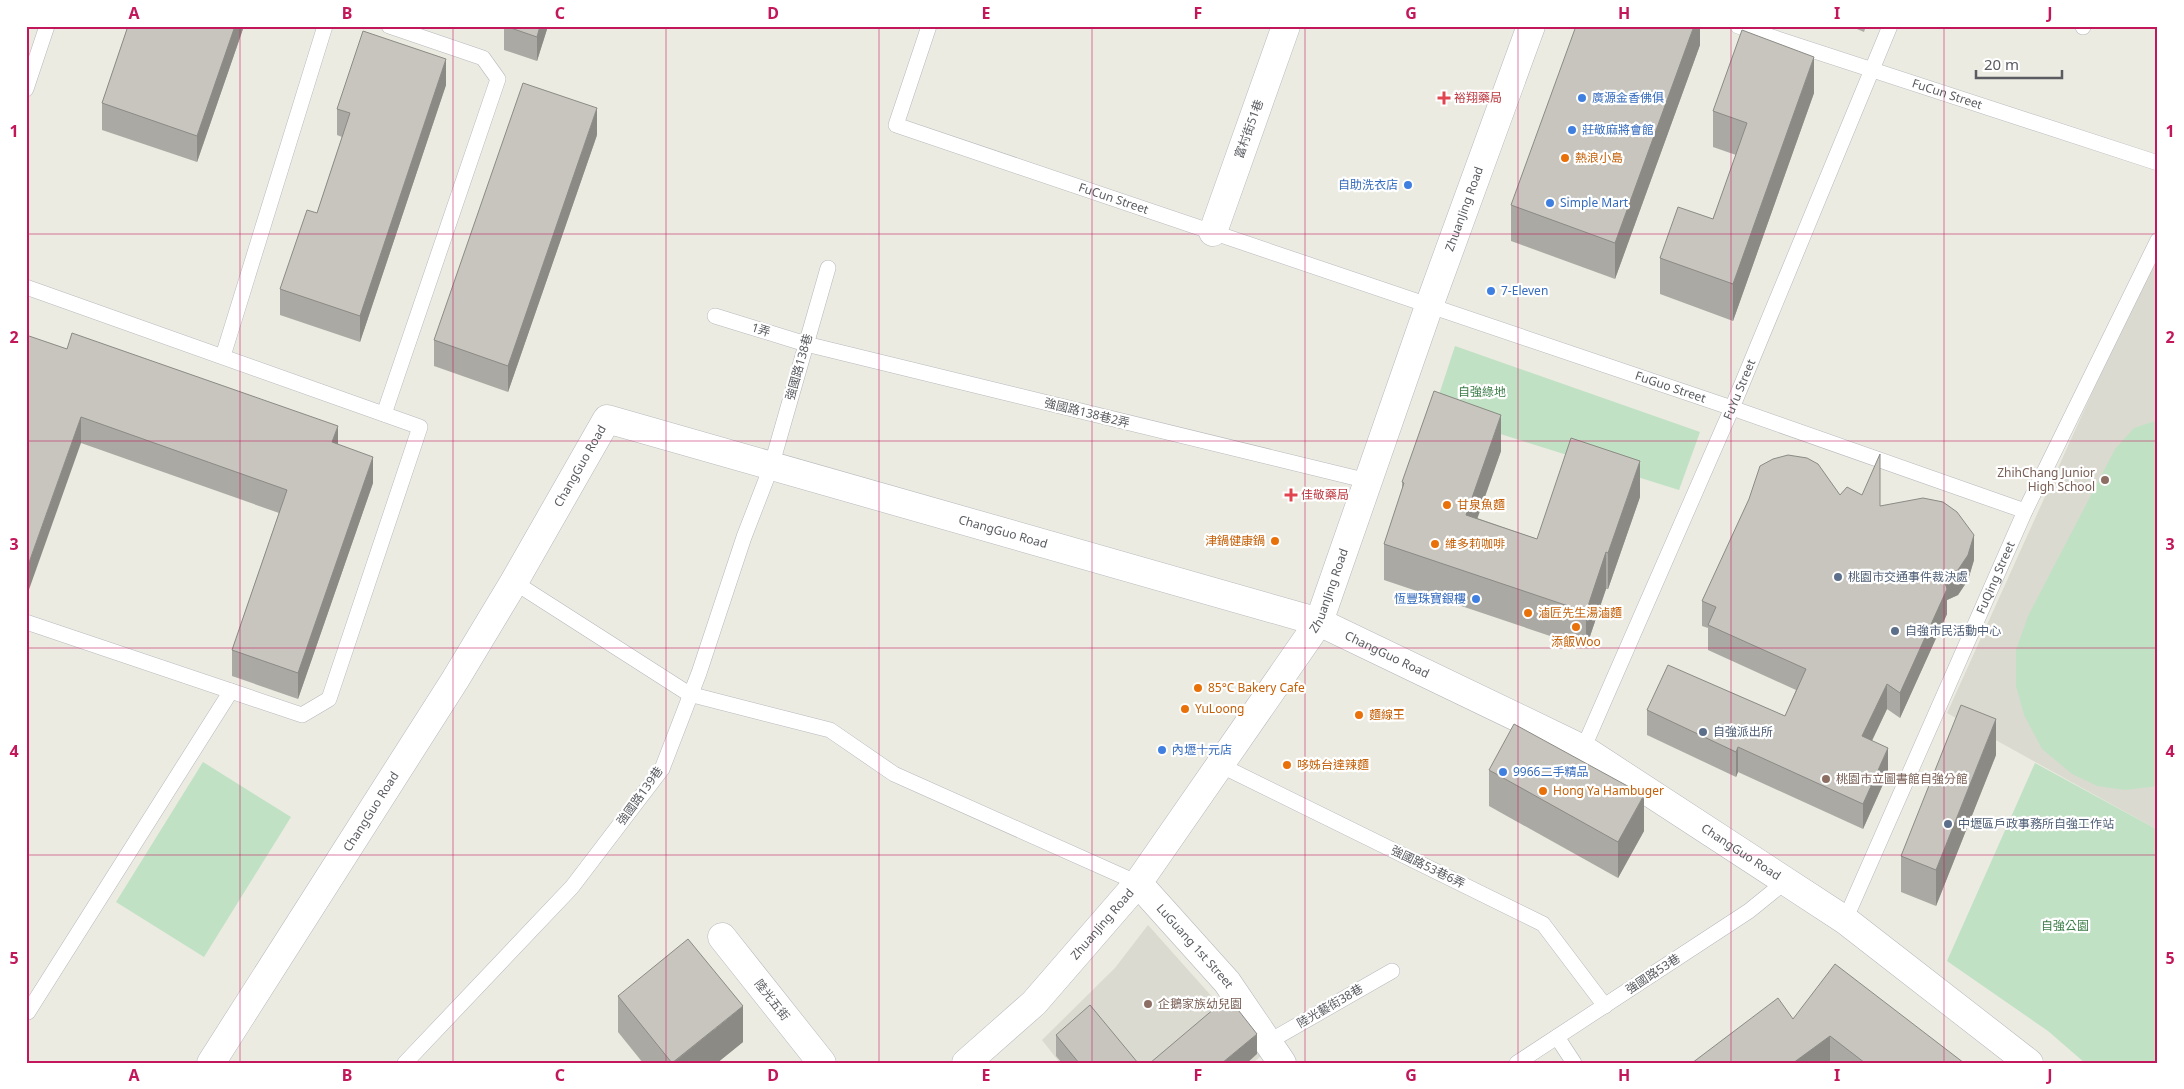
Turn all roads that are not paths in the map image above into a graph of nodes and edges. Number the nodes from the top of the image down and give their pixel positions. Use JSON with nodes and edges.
{"nodes":[{"id":1,"x":47,"y":26,"type":"edge"},
{"id":2,"x":325,"y":26,"type":"edge"},
{"id":3,"x":389,"y":26,"type":"edge"},
{"id":4,"x":929,"y":26,"type":"edge"},
{"id":5,"x":1286,"y":26,"type":"edge"},
{"id":6,"x":1531,"y":26,"type":"edge"},
{"id":7,"x":1738,"y":26,"type":"edge"},
{"id":8,"x":1890,"y":26,"type":"edge"},
{"id":9,"x":1872,"y":70,"type":"junction"},
{"id":10,"x":26,"y":89,"type":"edge"},
{"id":11,"x":2158,"y":163,"type":"edge"},
{"id":12,"x":1212,"y":232,"type":"junction"},
{"id":13,"x":2158,"y":240,"type":"edge"},
{"id":14,"x":828,"y":268,"type":"dead end"},
{"id":15,"x":26,"y":287,"type":"edge"},
{"id":16,"x":1429,"y":306,"type":"junction"},
{"id":17,"x":715,"y":316,"type":"dead end"},
{"id":18,"x":806,"y":344,"type":"junction"},
{"id":19,"x":223,"y":356,"type":"junction"},
{"id":20,"x":1732,"y":408,"type":"junction"},
{"id":21,"x":384,"y":414,"type":"junction"},
{"id":22,"x":771,"y":467,"type":"junction"},
{"id":23,"x":1368,"y":481,"type":"junction"},
{"id":24,"x":2025,"y":511,"type":"junction"},
{"id":25,"x":514,"y":582,"type":"junction"},
{"id":26,"x":26,"y":622,"type":"edge"},
{"id":27,"x":1319,"y":622,"type":"junction"},
{"id":28,"x":231,"y":691,"type":"junction"},
{"id":29,"x":689,"y":694,"type":"junction"},
{"id":30,"x":1583,"y":749,"type":"junction"},
{"id":31,"x":1220,"y":765,"type":"junction"},
{"id":32,"x":1786,"y":881,"type":"junction"},
{"id":33,"x":1138,"y":883,"type":"junction"},
{"id":34,"x":1845,"y":920,"type":"junction"},
{"id":35,"x":722,"y":937,"type":"dead end"},
{"id":36,"x":1392,"y":971,"type":"dead end"},
{"id":37,"x":1605,"y":1006,"type":"junction"},
{"id":38,"x":26,"y":1010,"type":"edge"},
{"id":39,"x":1557,"y":1037,"type":"junction"},
{"id":40,"x":1275,"y":1052,"type":"edge"},
{"id":41,"x":211,"y":1063,"type":"edge"},
{"id":42,"x":405,"y":1063,"type":"edge"},
{"id":43,"x":822,"y":1063,"type":"edge"},
{"id":44,"x":966,"y":1063,"type":"edge"},
{"id":45,"x":1517,"y":1063,"type":"edge"},
{"id":46,"x":1574,"y":1063,"type":"edge"},
{"id":47,"x":2029,"y":1063,"type":"edge"}],
"edges":[{"from":1,"to":10,"type":"lane"},
{"from":2,"to":19,"type":"lane"},
{"from":3,"to":21,"type":"lane"},
{"from":4,"to":12,"type":"lane","name":"FuCun Street"},
{"from":5,"to":12,"type":"street","name":"富村街51巷"},
{"from":6,"to":16,"type":"street","name":"ZhuanJing Road"},
{"from":7,"to":9,"type":"lane","name":"FuCun Street"},
{"from":8,"to":9,"type":"lane","name":"FuYu Street"},
{"from":9,"to":11,"type":"lane","name":"FuCun Street"},
{"from":9,"to":20,"type":"lane","name":"FuYu Street"},
{"from":12,"to":16,"type":"lane","name":"FuCun Street"},
{"from":13,"to":24,"type":"lane","name":"FuQing Street"},
{"from":14,"to":18,"type":"lane","name":"強國路138巷"},
{"from":15,"to":19,"type":"lane"},
{"from":16,"to":20,"type":"lane","name":"FuGuo Street"},
{"from":16,"to":23,"type":"street","name":"ZhuanJing Road"},
{"from":17,"to":18,"type":"lane","name":"1弄"},
{"from":18,"to":22,"type":"lane","name":"強國路138巷"},
{"from":18,"to":23,"type":"lane","name":"強國路138巷2弄"},
{"from":19,"to":21,"type":"lane"},
{"from":20,"to":24,"type":"lane","name":"FuGuo Street"},
{"from":20,"to":30,"type":"lane","name":"FuYu Street"},
{"from":21,"to":28,"type":"lane"},
{"from":22,"to":25,"type":"street","name":"ChangGuo Road"},
{"from":22,"to":27,"type":"street","name":"ChangGuo Road"},
{"from":22,"to":29,"type":"lane","name":"強國路139巷"},
{"from":23,"to":27,"type":"street","name":"ZhuanJing Road"},
{"from":24,"to":34,"type":"lane","name":"FuQing Street"},
{"from":25,"to":29,"type":"lane"},
{"from":25,"to":41,"type":"street","name":"ChangGuo Road"},
{"from":26,"to":28,"type":"lane"},
{"from":27,"to":30,"type":"street","name":"ChangGuo Road"},
{"from":27,"to":31,"type":"street","name":"ZhuanJing Road"},
{"from":28,"to":38,"type":"lane"},
{"from":29,"to":33,"type":"lane"},
{"from":29,"to":42,"type":"lane","name":"強國路139巷"},
{"from":30,"to":32,"type":"street","name":"ChangGuo Road"},
{"from":31,"to":33,"type":"street","name":"ZhuanJing Road"},
{"from":31,"to":37,"type":"lane","name":"強國路53巷6弄"},
{"from":32,"to":34,"type":"street","name":"ChangGuo Road"},
{"from":32,"to":37,"type":"lane","name":"強國路53巷"},
{"from":33,"to":40,"type":"street","name":"LuGuang 1st Street"},
{"from":33,"to":44,"type":"street","name":"ZhuanJing Road"},
{"from":34,"to":47,"type":"street","name":"ChangGuo Road"},
{"from":35,"to":43,"type":"street","name":"陸光五街"},
{"from":36,"to":40,"type":"lane","name":"陸光藝街38巷"},
{"from":37,"to":39,"type":"lane","name":"強國路53巷"},
{"from":39,"to":45,"type":"lane","name":"強國路53巷"},
{"from":39,"to":46,"type":"lane"}]}
